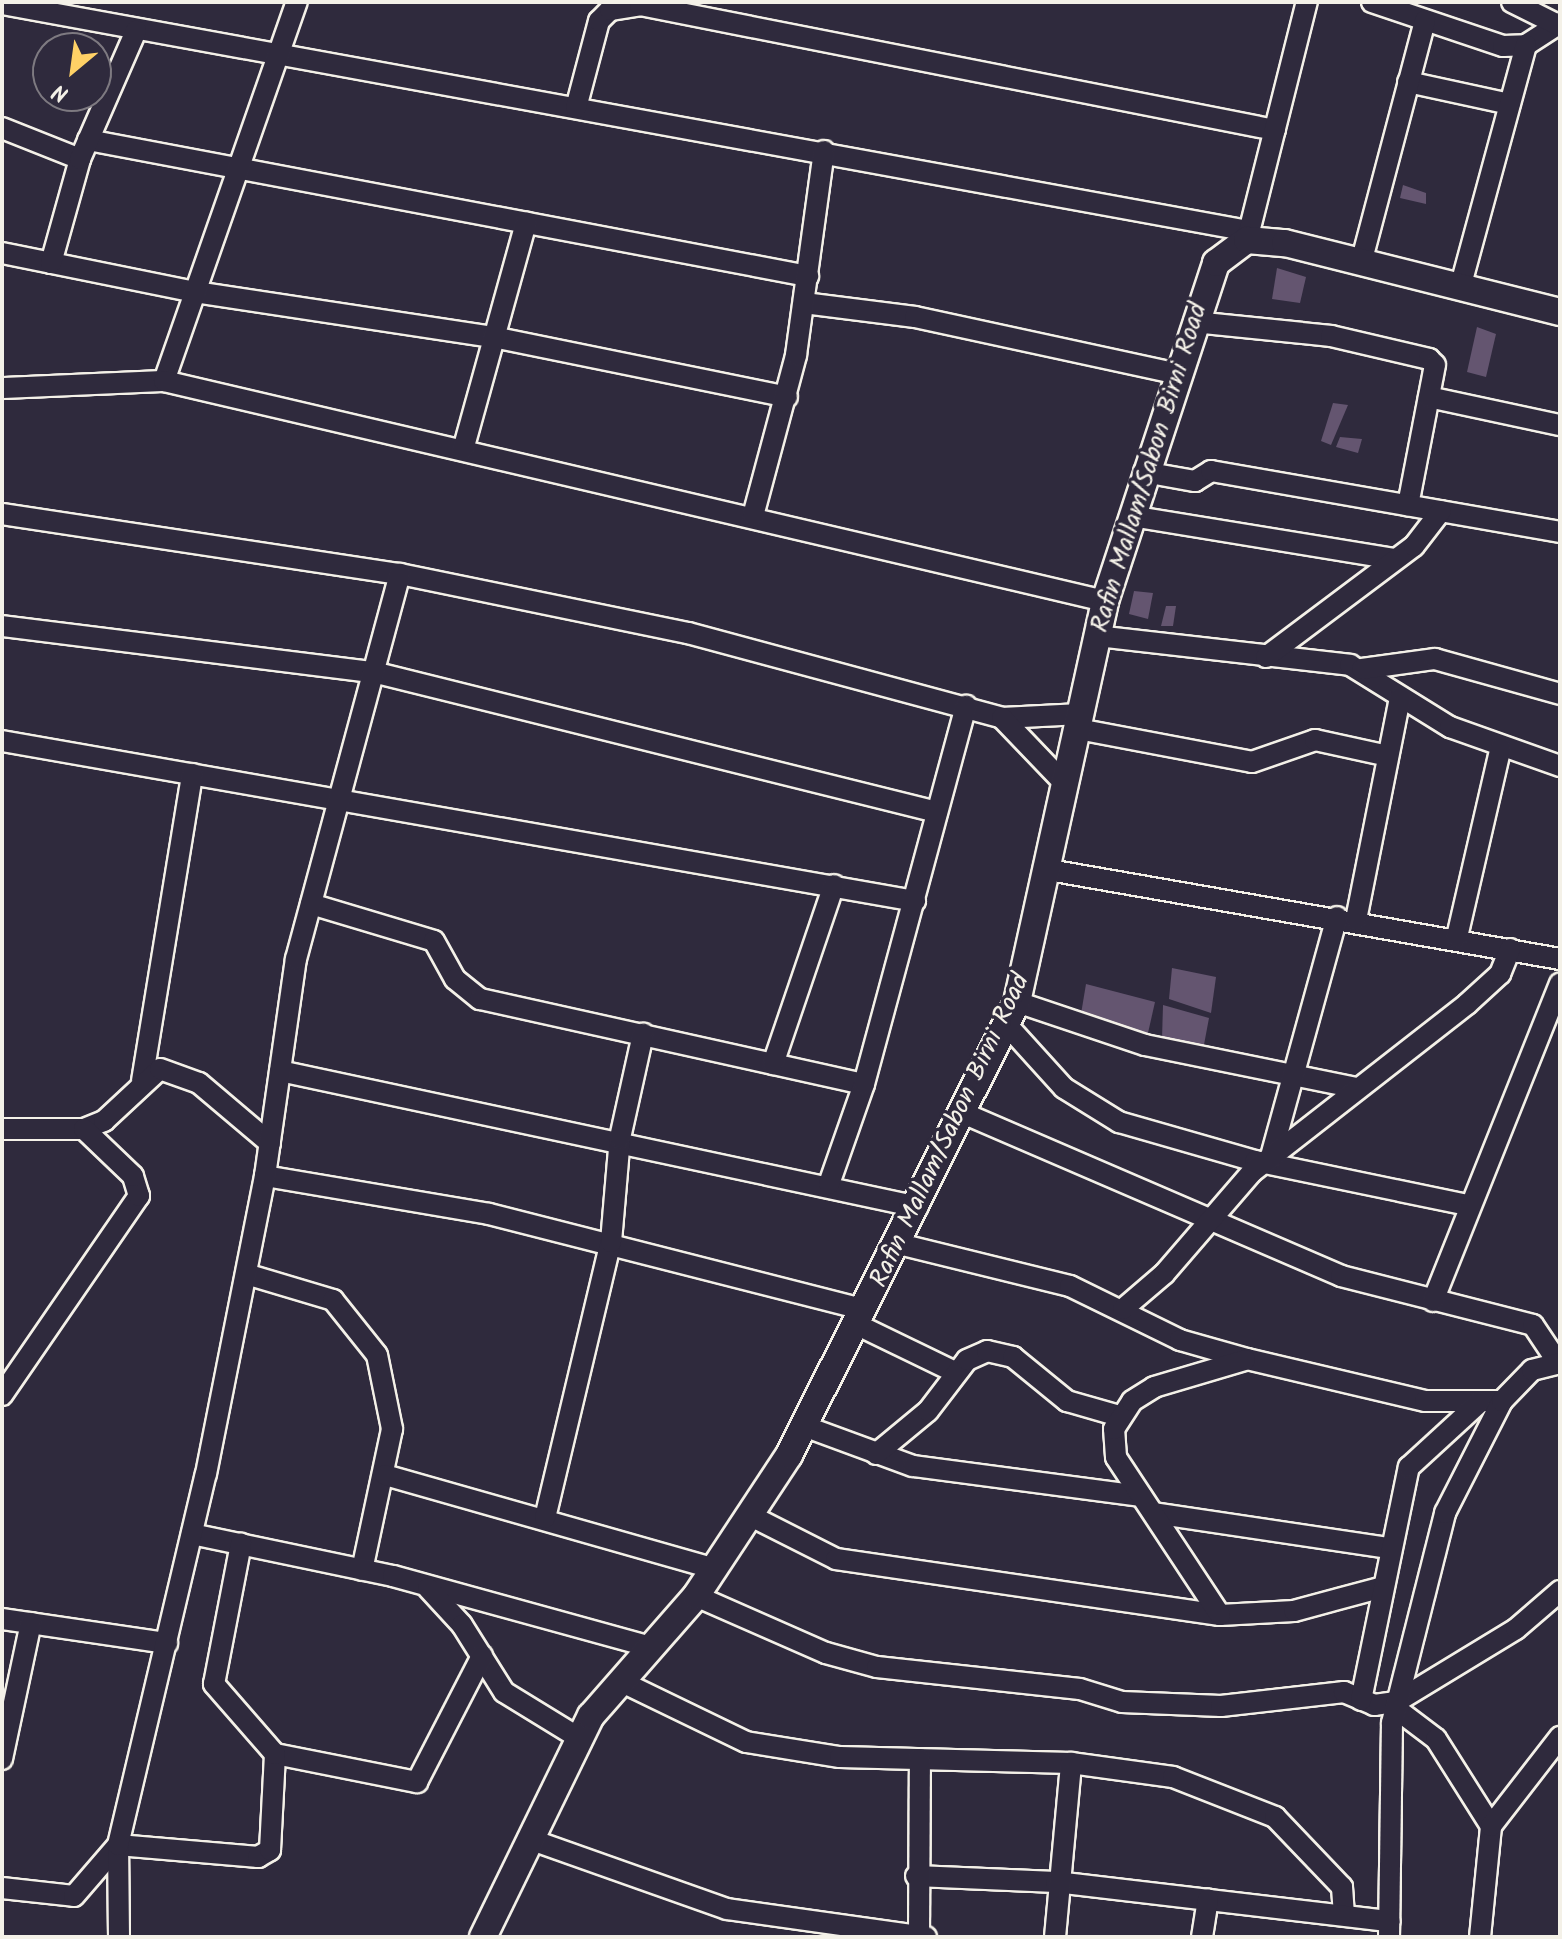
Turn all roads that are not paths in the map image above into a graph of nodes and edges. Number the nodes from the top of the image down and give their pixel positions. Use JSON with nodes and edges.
{"nodes":[{"id":1,"x":297,"y":2,"type":"edge"},
{"id":2,"x":1307,"y":2,"type":"edge"},
{"id":3,"x":1372,"y":2,"type":"edge"},
{"id":4,"x":1512,"y":2,"type":"edge"},
{"id":5,"x":2,"y":4,"type":"edge"},
{"id":6,"x":1425,"y":20,"type":"junction"},
{"id":7,"x":1558,"y":24,"type":"edge"},
{"id":8,"x":136,"y":31,"type":"junction"},
{"id":9,"x":1526,"y":45,"type":"junction"},
{"id":10,"x":277,"y":57,"type":"junction"},
{"id":11,"x":1408,"y":82,"type":"junction"},
{"id":12,"x":1510,"y":104,"type":"junction"},
{"id":13,"x":576,"y":108,"type":"junction"},
{"id":14,"x":2,"y":128,"type":"edge"},
{"id":15,"x":1275,"y":130,"type":"junction"},
{"id":16,"x":84,"y":149,"type":"junction"},
{"id":17,"x":824,"y":151,"type":"junction"},
{"id":18,"x":237,"y":171,"type":"junction"},
{"id":19,"x":526,"y":223,"type":"junction"},
{"id":20,"x":1248,"y":235,"type":"junction"},
{"id":21,"x":2,"y":253,"type":"edge"},
{"id":22,"x":51,"y":263,"type":"junction"},
{"id":23,"x":1361,"y":263,"type":"junction"},
{"id":24,"x":808,"y":276,"type":"junction"},
{"id":25,"x":1460,"y":288,"type":"junction"},
{"id":26,"x":195,"y":292,"type":"junction"},
{"id":27,"x":804,"y":303,"type":"junction"},
{"id":28,"x":1560,"y":312,"type":"edge"},
{"id":29,"x":1194,"y":322,"type":"junction"},
{"id":30,"x":493,"y":337,"type":"junction"},
{"id":31,"x":1175,"y":373,"type":"junction"},
{"id":32,"x":164,"y":381,"type":"junction"},
{"id":33,"x":2,"y":388,"type":"edge"},
{"id":34,"x":787,"y":397,"type":"junction"},
{"id":35,"x":1429,"y":397,"type":"junction"},
{"id":36,"x":1560,"y":425,"type":"edge"},
{"id":37,"x":463,"y":450,"type":"junction"},
{"id":38,"x":1144,"y":472,"type":"junction"},
{"id":39,"x":1408,"y":505,"type":"junction"},
{"id":40,"x":1441,"y":511,"type":"junction"},
{"id":41,"x":2,"y":514,"type":"edge"},
{"id":42,"x":753,"y":516,"type":"junction"},
{"id":43,"x":1131,"y":516,"type":"junction"},
{"id":44,"x":1560,"y":532,"type":"edge"},
{"id":45,"x":1393,"y":559,"type":"junction"},
{"id":46,"x":400,"y":574,"type":"junction"},
{"id":47,"x":1105,"y":601,"type":"junction"},
{"id":48,"x":2,"y":626,"type":"edge"},
{"id":49,"x":1097,"y":636,"type":"junction"},
{"id":50,"x":1266,"y":657,"type":"junction"},
{"id":51,"x":1362,"y":669,"type":"junction"},
{"id":52,"x":373,"y":672,"type":"junction"},
{"id":53,"x":1560,"y":694,"type":"edge"},
{"id":54,"x":1400,"y":697,"type":"junction"},
{"id":55,"x":966,"y":706,"type":"junction"},
{"id":56,"x":1002,"y":718,"type":"junction"},
{"id":57,"x":1080,"y":722,"type":"junction"},
{"id":58,"x":2,"y":741,"type":"edge"},
{"id":59,"x":1501,"y":747,"type":"junction"},
{"id":60,"x":1388,"y":756,"type":"junction"},
{"id":61,"x":1560,"y":766,"type":"edge"},
{"id":62,"x":192,"y":774,"type":"junction"},
{"id":63,"x":1067,"y":786,"type":"junction"},
{"id":64,"x":339,"y":800,"type":"junction"},
{"id":65,"x":937,"y":812,"type":"junction"},
{"id":66,"x":1049,"y":870,"type":"junction"},
{"id":67,"x":834,"y":885,"type":"junction"},
{"id":68,"x":915,"y":901,"type":"junction"},
{"id":69,"x":311,"y":904,"type":"junction"},
{"id":70,"x":1346,"y":919,"type":"junction"},
{"id":71,"x":1457,"y":937,"type":"junction"},
{"id":72,"x":1510,"y":949,"type":"junction"},
{"id":73,"x":1560,"y":959,"type":"edge"},
{"id":74,"x":1560,"y":983,"type":"edge"},
{"id":75,"x":1011,"y":1013,"type":"junction"},
{"id":76,"x":643,"y":1034,"type":"junction"},
{"id":77,"x":773,"y":1064,"type":"junction"},
{"id":78,"x":280,"y":1071,"type":"junction"},
{"id":79,"x":1294,"y":1078,"type":"junction"},
{"id":80,"x":142,"y":1081,"type":"junction"},
{"id":81,"x":864,"y":1084,"type":"junction"},
{"id":82,"x":1357,"y":1088,"type":"junction"},
{"id":83,"x":963,"y":1113,"type":"junction"},
{"id":84,"x":2,"y":1129,"type":"edge"},
{"id":85,"x":84,"y":1129,"type":"junction"},
{"id":86,"x":620,"y":1138,"type":"junction"},
{"id":87,"x":270,"y":1143,"type":"junction"},
{"id":88,"x":1268,"y":1161,"type":"junction"},
{"id":89,"x":265,"y":1176,"type":"junction"},
{"id":90,"x":829,"y":1184,"type":"junction"},
{"id":91,"x":1468,"y":1205,"type":"junction"},
{"id":92,"x":918,"y":1207,"type":"junction"},
{"id":93,"x":1205,"y":1221,"type":"junction"},
{"id":94,"x":611,"y":1242,"type":"junction"},
{"id":95,"x":899,"y":1244,"type":"junction"},
{"id":96,"x":246,"y":1274,"type":"junction"},
{"id":97,"x":1433,"y":1301,"type":"junction"},
{"id":98,"x":1123,"y":1309,"type":"junction"},
{"id":99,"x":862,"y":1317,"type":"junction"},
{"id":100,"x":1558,"y":1356,"type":"edge"},
{"id":101,"x":1247,"y":1359,"type":"junction"},
{"id":102,"x":955,"y":1372,"type":"junction"},
{"id":103,"x":2,"y":1395,"type":"edge"},
{"id":104,"x":1502,"y":1401,"type":"junction"},
{"id":105,"x":1480,"y":1402,"type":"junction"},
{"id":106,"x":1119,"y":1416,"type":"junction"},
{"id":107,"x":804,"y":1426,"type":"junction"},
{"id":108,"x":876,"y":1454,"type":"junction"},
{"id":109,"x":385,"y":1475,"type":"junction"},
{"id":110,"x":1141,"y":1496,"type":"junction"},
{"id":111,"x":1154,"y":1513,"type":"junction"},
{"id":112,"x":751,"y":1516,"type":"junction"},
{"id":113,"x":545,"y":1518,"type":"junction"},
{"id":114,"x":192,"y":1534,"type":"junction"},
{"id":115,"x":241,"y":1544,"type":"junction"},
{"id":116,"x":1389,"y":1548,"type":"junction"},
{"id":117,"x":716,"y":1569,"type":"junction"},
{"id":118,"x":362,"y":1570,"type":"junction"},
{"id":119,"x":428,"y":1588,"type":"junction"},
{"id":120,"x":1379,"y":1588,"type":"junction"},
{"id":121,"x":1560,"y":1591,"type":"edge"},
{"id":122,"x":696,"y":1596,"type":"junction"},
{"id":123,"x":1220,"y":1615,"type":"junction"},
{"id":124,"x":2,"y":1619,"type":"edge"},
{"id":125,"x":31,"y":1623,"type":"junction"},
{"id":126,"x":167,"y":1643,"type":"junction"},
{"id":127,"x":651,"y":1647,"type":"junction"},
{"id":128,"x":482,"y":1656,"type":"junction"},
{"id":129,"x":620,"y":1681,"type":"junction"},
{"id":130,"x":1361,"y":1700,"type":"junction"},
{"id":131,"x":1395,"y":1705,"type":"junction"},
{"id":132,"x":1560,"y":1737,"type":"edge"},
{"id":133,"x":579,"y":1738,"type":"junction"},
{"id":134,"x":275,"y":1754,"type":"junction"},
{"id":135,"x":2,"y":1759,"type":"edge"},
{"id":136,"x":920,"y":1759,"type":"junction"},
{"id":137,"x":1071,"y":1763,"type":"junction"},
{"id":138,"x":1491,"y":1826,"type":"junction"},
{"id":139,"x":529,"y":1839,"type":"junction"},
{"id":140,"x":118,"y":1845,"type":"junction"},
{"id":141,"x":916,"y":1876,"type":"junction"},
{"id":142,"x":1056,"y":1882,"type":"junction"},
{"id":143,"x":2,"y":1888,"type":"edge"},
{"id":144,"x":1208,"y":1899,"type":"junction"},
{"id":145,"x":1344,"y":1915,"type":"junction"},
{"id":146,"x":1390,"y":1929,"type":"edge"},
{"id":147,"x":919,"y":1936,"type":"edge"},
{"id":148,"x":119,"y":1937,"type":"edge"},
{"id":149,"x":483,"y":1937,"type":"edge"},
{"id":150,"x":926,"y":1937,"type":"edge"},
{"id":151,"x":1055,"y":1937,"type":"edge"},
{"id":152,"x":1202,"y":1937,"type":"edge"},
{"id":153,"x":1480,"y":1937,"type":"edge"}],
"edges":[{"from":1,"to":10,"type":"street"},
{"from":2,"to":15,"type":"street"},
{"from":3,"to":6,"type":"street"},
{"from":4,"to":7,"type":"street"},
{"from":5,"to":8,"type":"street"},
{"from":6,"to":9,"type":"street"},
{"from":6,"to":11,"type":"street"},
{"from":7,"to":9,"type":"street"},
{"from":8,"to":10,"type":"street"},
{"from":8,"to":16,"type":"street"},
{"from":9,"to":12,"type":"street"},
{"from":10,"to":13,"type":"street"},
{"from":10,"to":18,"type":"street"},
{"from":11,"to":12,"type":"street"},
{"from":11,"to":23,"type":"street"},
{"from":12,"to":25,"type":"street"},
{"from":13,"to":15,"type":"street"},
{"from":13,"to":17,"type":"street"},
{"from":14,"to":16,"type":"street"},
{"from":15,"to":20,"type":"street"},
{"from":16,"to":18,"type":"street"},
{"from":16,"to":22,"type":"street"},
{"from":17,"to":20,"type":"street"},
{"from":17,"to":24,"type":"street"},
{"from":18,"to":19,"type":"street"},
{"from":18,"to":26,"type":"street"},
{"from":19,"to":24,"type":"street"},
{"from":19,"to":30,"type":"street"},
{"from":20,"to":23,"type":"street"},
{"from":20,"to":29,"type":"street","name":"Rafin Mallam/Sabon Birni Road"},
{"from":21,"to":22,"type":"street"},
{"from":22,"to":26,"type":"street"},
{"from":23,"to":25,"type":"street"},
{"from":24,"to":27,"type":"street"},
{"from":25,"to":28,"type":"street"},
{"from":26,"to":30,"type":"street"},
{"from":26,"to":32,"type":"street"},
{"from":27,"to":31,"type":"street"},
{"from":27,"to":34,"type":"street"},
{"from":29,"to":31,"type":"street","name":"Rafin Mallam/Sabon Birni Road"},
{"from":29,"to":35,"type":"street"},
{"from":30,"to":34,"type":"street"},
{"from":30,"to":37,"type":"street"},
{"from":31,"to":38,"type":"street","name":"Rafin Mallam/Sabon Birni Road"},
{"from":32,"to":33,"type":"street"},
{"from":32,"to":37,"type":"street"},
{"from":34,"to":42,"type":"street"},
{"from":35,"to":36,"type":"street"},
{"from":35,"to":39,"type":"street"},
{"from":37,"to":42,"type":"street"},
{"from":38,"to":39,"type":"street"},
{"from":38,"to":43,"type":"street","name":"Rafin Mallam/Sabon Birni Road"},
{"from":39,"to":40,"type":"street"},
{"from":40,"to":44,"type":"street"},
{"from":40,"to":45,"type":"street"},
{"from":41,"to":46,"type":"street"},
{"from":42,"to":47,"type":"street"},
{"from":43,"to":45,"type":"street"},
{"from":43,"to":47,"type":"street","name":"Rafin Mallam/Sabon Birni Road"},
{"from":45,"to":50,"type":"street"},
{"from":46,"to":52,"type":"street"},
{"from":46,"to":55,"type":"street"},
{"from":47,"to":49,"type":"street","name":"Rafin Mallam/Sabon Birni Road"},
{"from":48,"to":52,"type":"street"},
{"from":49,"to":50,"type":"street"},
{"from":49,"to":57,"type":"street","name":"Rafin Mallam/Sabon Birni Road"},
{"from":50,"to":51,"type":"street"},
{"from":51,"to":53,"type":"street"},
{"from":51,"to":54,"type":"street"},
{"from":52,"to":64,"type":"street"},
{"from":52,"to":65,"type":"street"},
{"from":54,"to":59,"type":"street"},
{"from":54,"to":60,"type":"street"},
{"from":55,"to":56,"type":"street"},
{"from":55,"to":65,"type":"street"},
{"from":56,"to":57,"type":"street"},
{"from":56,"to":63,"type":"street"},
{"from":57,"to":60,"type":"street"},
{"from":57,"to":63,"type":"street","name":"Rafin Mallam/Sabon Birni Road"},
{"from":58,"to":62,"type":"street"},
{"from":59,"to":61,"type":"street"},
{"from":59,"to":71,"type":"street"},
{"from":60,"to":70,"type":"street"},
{"from":62,"to":64,"type":"street"},
{"from":62,"to":80,"type":"street"},
{"from":63,"to":66,"type":"street","name":"Rafin Mallam/Sabon Birni Road"},
{"from":64,"to":67,"type":"street"},
{"from":64,"to":69,"type":"street"},
{"from":65,"to":68,"type":"street"},
{"from":66,"to":70,"type":"street"},
{"from":66,"to":75,"type":"street","name":"Rafin Mallam/Sabon Birni Road"},
{"from":67,"to":68,"type":"street"},
{"from":67,"to":77,"type":"street"},
{"from":68,"to":81,"type":"street"},
{"from":69,"to":76,"type":"street"},
{"from":69,"to":78,"type":"street"},
{"from":70,"to":71,"type":"street"},
{"from":70,"to":79,"type":"street"},
{"from":71,"to":72,"type":"street"},
{"from":72,"to":73,"type":"street"},
{"from":72,"to":82,"type":"street"},
{"from":74,"to":91,"type":"street"},
{"from":75,"to":79,"type":"street"},
{"from":75,"to":83,"type":"street","name":"Rafin Mallam/Sabon Birni Road"},
{"from":75,"to":88,"type":"street"},
{"from":76,"to":77,"type":"street"},
{"from":76,"to":86,"type":"street"},
{"from":77,"to":81,"type":"street"},
{"from":78,"to":86,"type":"street"},
{"from":78,"to":87,"type":"street"},
{"from":79,"to":82,"type":"street"},
{"from":79,"to":88,"type":"street"},
{"from":80,"to":85,"type":"street"},
{"from":80,"to":87,"type":"street"},
{"from":81,"to":90,"type":"street"},
{"from":82,"to":88,"type":"street"},
{"from":83,"to":92,"type":"street","name":"Rafin Mallam/Sabon Birni Road"},
{"from":83,"to":93,"type":"street"},
{"from":84,"to":85,"type":"street"},
{"from":85,"to":103,"type":"street"},
{"from":86,"to":90,"type":"street"},
{"from":86,"to":94,"type":"street"},
{"from":87,"to":89,"type":"street"},
{"from":88,"to":91,"type":"street"},
{"from":88,"to":93,"type":"street"},
{"from":89,"to":94,"type":"street"},
{"from":89,"to":96,"type":"street"},
{"from":90,"to":92,"type":"street"},
{"from":91,"to":97,"type":"street"},
{"from":92,"to":95,"type":"street","name":"Rafin Mallam/Sabon Birni Road"},
{"from":93,"to":97,"type":"street"},
{"from":93,"to":98,"type":"street"},
{"from":94,"to":99,"type":"street"},
{"from":94,"to":113,"type":"street"},
{"from":95,"to":98,"type":"street"},
{"from":95,"to":99,"type":"street","name":"Rafin Mallam/Sabon Birni Road"},
{"from":96,"to":109,"type":"street"},
{"from":96,"to":114,"type":"street"},
{"from":97,"to":100,"type":"street"},
{"from":98,"to":101,"type":"street"},
{"from":99,"to":102,"type":"street"},
{"from":99,"to":107,"type":"street","name":"Rafin Mallam/Sabon Birni Road"},
{"from":100,"to":104,"type":"street"},
{"from":101,"to":105,"type":"street"},
{"from":101,"to":106,"type":"street"},
{"from":102,"to":106,"type":"street"},
{"from":102,"to":108,"type":"street"},
{"from":104,"to":105,"type":"street"},
{"from":104,"to":131,"type":"street"},
{"from":105,"to":116,"type":"street"},
{"from":106,"to":110,"type":"street"},
{"from":107,"to":108,"type":"street"},
{"from":107,"to":112,"type":"street","name":"Rafin Mallam/Sabon Birni Road"},
{"from":108,"to":110,"type":"street"},
{"from":109,"to":113,"type":"street"},
{"from":109,"to":118,"type":"street"},
{"from":110,"to":111,"type":"street"},
{"from":111,"to":116,"type":"street"},
{"from":111,"to":123,"type":"street"},
{"from":112,"to":117,"type":"street","name":"Rafin Mallam/Sabon Birni Road"},
{"from":112,"to":123,"type":"street"},
{"from":113,"to":117,"type":"street"},
{"from":114,"to":115,"type":"street"},
{"from":114,"to":126,"type":"street"},
{"from":115,"to":118,"type":"street"},
{"from":115,"to":134,"type":"street"},
{"from":116,"to":120,"type":"street"},
{"from":117,"to":122,"type":"street","name":"Rafin Mallam/Sabon Birni Road"},
{"from":118,"to":119,"type":"street"},
{"from":119,"to":127,"type":"street"},
{"from":119,"to":128,"type":"street"},
{"from":120,"to":123,"type":"street"},
{"from":120,"to":130,"type":"street"},
{"from":121,"to":131,"type":"street"},
{"from":122,"to":127,"type":"street","name":"Rafin Mallam/Sabon Birni Road"},
{"from":122,"to":130,"type":"street"},
{"from":124,"to":125,"type":"street"},
{"from":125,"to":126,"type":"street"},
{"from":125,"to":135,"type":"street"},
{"from":126,"to":140,"type":"street"},
{"from":127,"to":129,"type":"street","name":"Rafin Mallam/Sabon Birni Road"},
{"from":128,"to":133,"type":"street"},
{"from":128,"to":134,"type":"street"},
{"from":129,"to":133,"type":"street","name":"Rafin Mallam/Sabon Birni Road"},
{"from":129,"to":136,"type":"street"},
{"from":130,"to":131,"type":"street"},
{"from":131,"to":138,"type":"street"},
{"from":131,"to":146,"type":"street"},
{"from":132,"to":138,"type":"street"},
{"from":133,"to":139,"type":"street","name":"Rafin Mallam/Sabon Birni Road"},
{"from":134,"to":140,"type":"street"},
{"from":136,"to":137,"type":"street"},
{"from":136,"to":141,"type":"street"},
{"from":137,"to":142,"type":"street"},
{"from":137,"to":145,"type":"street"},
{"from":138,"to":153,"type":"street"},
{"from":139,"to":147,"type":"street"},
{"from":139,"to":149,"type":"street","name":"Rafin Mallam/Sabon Birni Road"},
{"from":140,"to":143,"type":"street"},
{"from":140,"to":148,"type":"street"},
{"from":141,"to":142,"type":"street"},
{"from":141,"to":147,"type":"street"},
{"from":142,"to":144,"type":"street"},
{"from":142,"to":151,"type":"street"},
{"from":144,"to":145,"type":"street"},
{"from":144,"to":152,"type":"street"},
{"from":145,"to":146,"type":"street"},
{"from":147,"to":150,"type":"street"}]}
